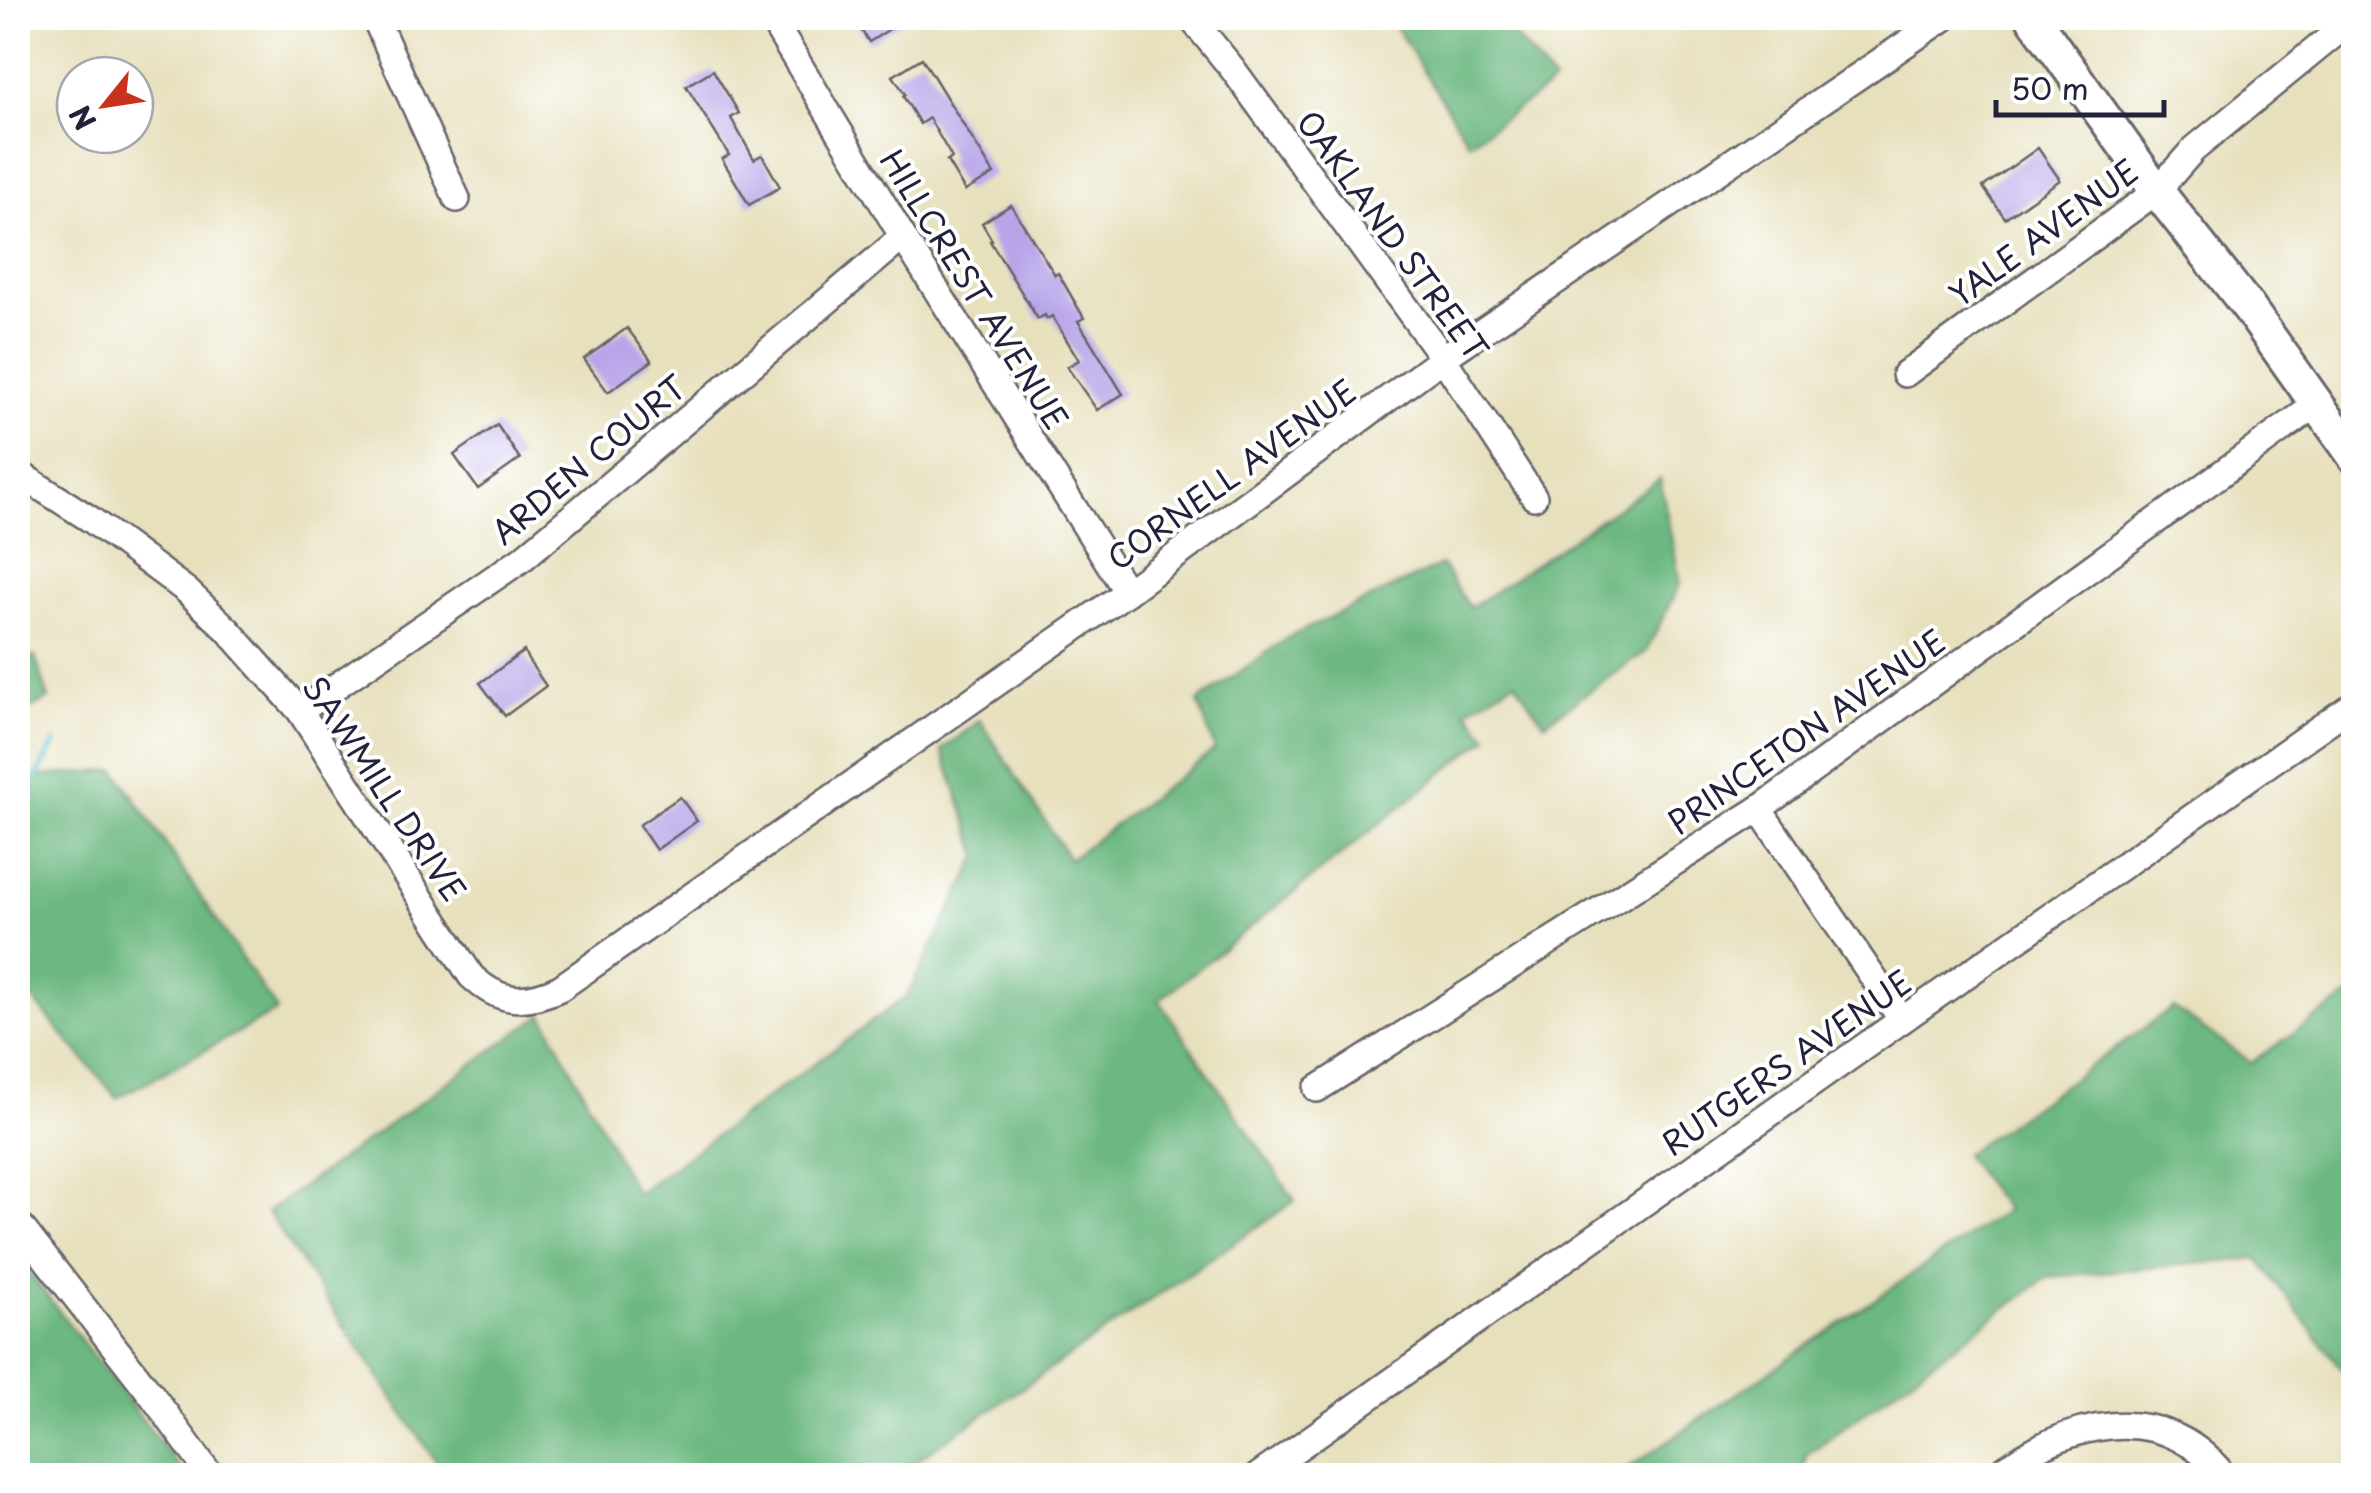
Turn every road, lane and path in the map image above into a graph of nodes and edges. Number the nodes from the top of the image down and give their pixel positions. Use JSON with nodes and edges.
{"nodes":[{"id":1,"x":374,"y":18,"type":"edge"},
{"id":2,"x":772,"y":18,"type":"edge"},
{"id":3,"x":1191,"y":18,"type":"edge"},
{"id":4,"x":1944,"y":18,"type":"edge"},
{"id":5,"x":2033,"y":18,"type":"edge"},
{"id":6,"x":2354,"y":24,"type":"edge"},
{"id":7,"x":2157,"y":191,"type":"junction"},
{"id":8,"x":457,"y":200,"type":"dead end"},
{"id":9,"x":902,"y":237,"type":"junction"},
{"id":10,"x":1443,"y":358,"type":"junction"},
{"id":11,"x":1905,"y":374,"type":"dead end"},
{"id":12,"x":2317,"y":404,"type":"junction"},
{"id":13,"x":2354,"y":456,"type":"edge"},
{"id":14,"x":18,"y":472,"type":"edge"},
{"id":15,"x":1534,"y":497,"type":"dead end"},
{"id":16,"x":1127,"y":592,"type":"junction"},
{"id":17,"x":2354,"y":704,"type":"edge"},
{"id":18,"x":300,"y":710,"type":"junction"},
{"id":19,"x":1759,"y":808,"type":"junction"},
{"id":20,"x":560,"y":988,"type":"joint"},
{"id":21,"x":1902,"y":1020,"type":"junction"},
{"id":22,"x":1317,"y":1088,"type":"dead end"},
{"id":23,"x":18,"y":1223,"type":"edge"},
{"id":24,"x":211,"y":1476,"type":"edge"},
{"id":25,"x":1258,"y":1476,"type":"edge"},
{"id":26,"x":1995,"y":1476,"type":"edge"},
{"id":27,"x":2224,"y":1476,"type":"edge"}],
"edges":[{"from":1,"to":8,"type":"street"},
{"from":2,"to":9,"type":"street","name":"HILLCREST AVENUE"},
{"from":3,"to":10,"type":"street","name":"OAKLAND STREET"},
{"from":4,"to":10,"type":"street","name":"CORNELL AVENUE"},
{"from":5,"to":7,"type":"main road"},
{"from":6,"to":7,"type":"street","name":"YALE AVENUE"},
{"from":7,"to":11,"type":"street","name":"YALE AVENUE"},
{"from":7,"to":12,"type":"main road"},
{"from":9,"to":16,"type":"street","name":"HILLCREST AVENUE"},
{"from":9,"to":18,"type":"street","name":"ARDEN COURT"},
{"from":10,"to":15,"type":"street","name":"OAKLAND STREET"},
{"from":10,"to":16,"type":"street","name":"CORNELL AVENUE"},
{"from":12,"to":13,"type":"main road"},
{"from":12,"to":19,"type":"street","name":"PRINCETON AVENUE"},
{"from":14,"to":18,"type":"street","name":"SAWMILL DRIVE"},
{"from":16,"to":20,"type":"street","name":"CORNELL AVENUE"},
{"from":17,"to":21,"type":"street","name":"RUTGERS AVENUE"},
{"from":18,"to":20,"type":"street","name":"SAWMILL DRIVE"},
{"from":19,"to":21,"type":"street"},
{"from":19,"to":22,"type":"street","name":"PRINCETON AVENUE"},
{"from":21,"to":25,"type":"street","name":"RUTGERS AVENUE"},
{"from":23,"to":24,"type":"street"},
{"from":26,"to":27,"type":"street"}]}
